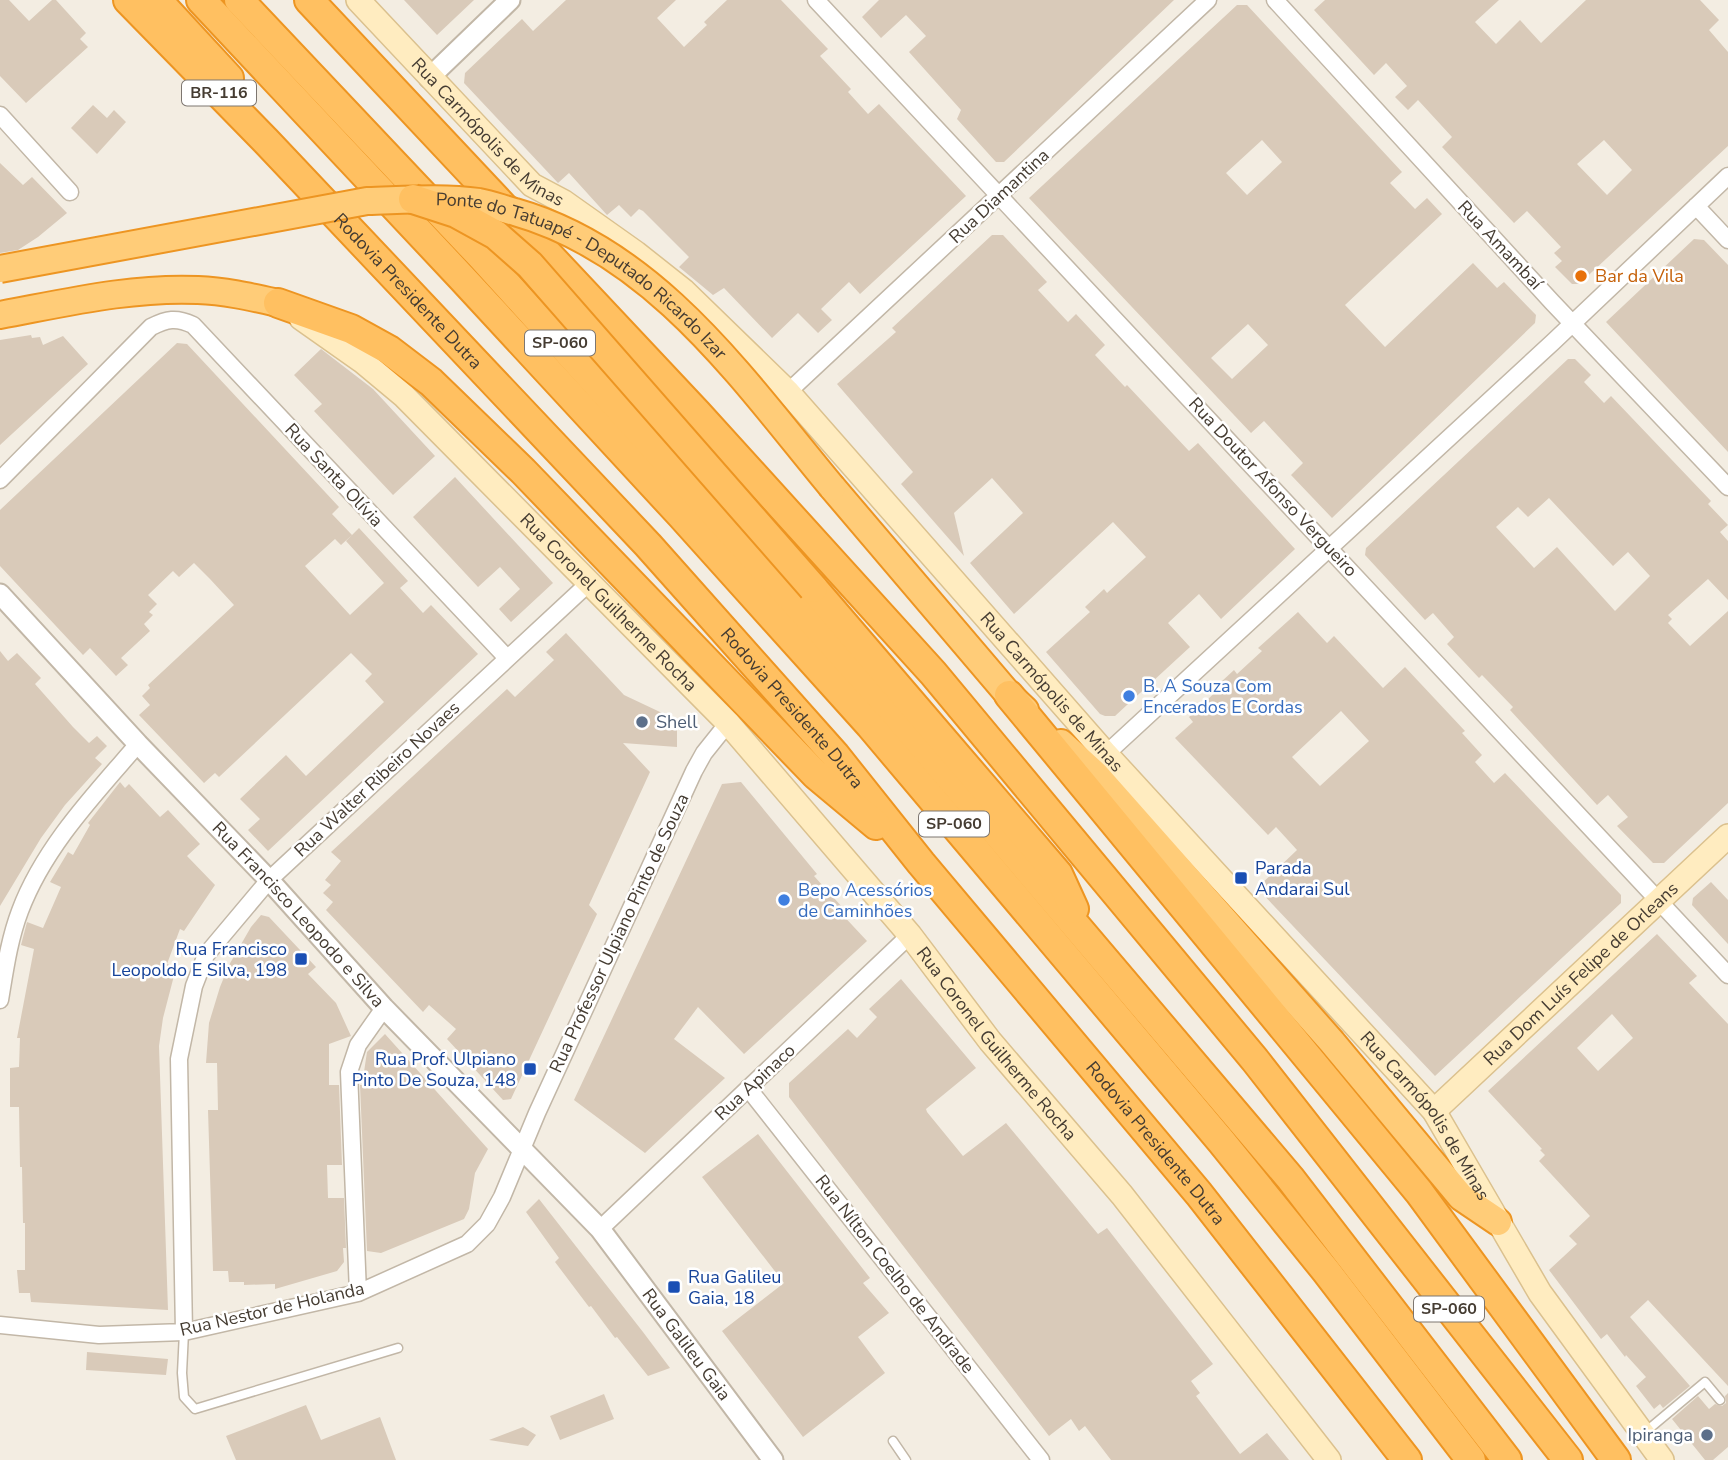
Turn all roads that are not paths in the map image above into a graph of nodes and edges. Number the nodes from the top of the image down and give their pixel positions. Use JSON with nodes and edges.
{"nodes":[{"id":1,"x":128,"y":0,"type":"edge"},
{"id":2,"x":158,"y":0,"type":"edge"},
{"id":3,"x":201,"y":0,"type":"edge"},
{"id":4,"x":239,"y":0,"type":"edge"},
{"id":5,"x":309,"y":0,"type":"edge"},
{"id":6,"x":358,"y":0,"type":"edge"},
{"id":7,"x":510,"y":0,"type":"edge"},
{"id":8,"x":816,"y":0,"type":"edge"},
{"id":9,"x":1208,"y":0,"type":"edge"},
{"id":10,"x":1275,"y":0,"type":"edge"},
{"id":11,"x":429,"y":78,"type":"junction"},
{"id":12,"x":0,"y":115,"type":"edge"},
{"id":13,"x":1728,"y":176,"type":"edge"},
{"id":14,"x":70,"y":192,"type":"dead end"},
{"id":15,"x":999,"y":196,"type":"junction"},
{"id":16,"x":413,"y":199,"type":"junction"},
{"id":17,"x":1696,"y":206,"type":"junction"},
{"id":18,"x":1728,"y":240,"type":"edge"},
{"id":19,"x":369,"y":250,"type":"junction"},
{"id":20,"x":0,"y":269,"type":"edge"},
{"id":21,"x":278,"y":303,"type":"junction"},
{"id":22,"x":0,"y":315,"type":"edge"},
{"id":23,"x":1574,"y":323,"type":"junction"},
{"id":24,"x":788,"y":391,"type":"junction"},
{"id":25,"x":0,"y":480,"type":"edge"},
{"id":26,"x":1728,"y":487,"type":"edge"},
{"id":27,"x":1329,"y":546,"type":"junction"},
{"id":28,"x":590,"y":582,"type":"junction"},
{"id":29,"x":0,"y":594,"type":"edge"},
{"id":30,"x":507,"y":658,"type":"junction"},
{"id":31,"x":1009,"y":695,"type":"junction"},
{"id":32,"x":729,"y":723,"type":"junction"},
{"id":33,"x":138,"y":744,"type":"junction"},
{"id":34,"x":1106,"y":754,"type":"junction"},
{"id":35,"x":1728,"y":836,"type":"edge"},
{"id":36,"x":921,"y":863,"type":"junction"},
{"id":37,"x":269,"y":880,"type":"junction"},
{"id":38,"x":1658,"y":901,"type":"junction"},
{"id":39,"x":1084,"y":934,"type":"junction"},
{"id":40,"x":910,"y":935,"type":"junction"},
{"id":41,"x":1728,"y":975,"type":"edge"},
{"id":42,"x":0,"y":1000,"type":"edge"},
{"id":43,"x":384,"y":1008,"type":"junction"},
{"id":44,"x":748,"y":1088,"type":"junction"},
{"id":45,"x":1434,"y":1111,"type":"junction"},
{"id":46,"x":522,"y":1150,"type":"junction"},
{"id":47,"x":1497,"y":1222,"type":"junction"},
{"id":48,"x":600,"y":1229,"type":"junction"},
{"id":49,"x":358,"y":1293,"type":"junction"},
{"id":50,"x":0,"y":1325,"type":"edge"},
{"id":51,"x":184,"y":1332,"type":"junction"},
{"id":52,"x":397,"y":1348,"type":"dead end"},
{"id":53,"x":1720,"y":1400,"type":"dead end"},
{"id":54,"x":1642,"y":1434,"type":"junction"},
{"id":55,"x":893,"y":1441,"type":"dead end"},
{"id":56,"x":1322,"y":1458,"type":"edge"},
{"id":57,"x":773,"y":1460,"type":"edge"},
{"id":58,"x":905,"y":1460,"type":"edge"},
{"id":59,"x":1041,"y":1460,"type":"edge"},
{"id":60,"x":1408,"y":1460,"type":"edge"},
{"id":61,"x":1471,"y":1460,"type":"edge"},
{"id":62,"x":1507,"y":1460,"type":"edge"},
{"id":63,"x":1568,"y":1460,"type":"edge"},
{"id":64,"x":1616,"y":1460,"type":"edge"},
{"id":65,"x":1662,"y":1460,"type":"edge"}],
"edges":[{"from":1,"to":19,"type":"highway","name":"Rodovia Presidente Dutra","number":"BR-116"},
{"from":2,"to":19,"type":"highway"},
{"from":3,"to":61,"type":"highway","number":"SP-060"},
{"from":4,"to":39,"type":"highway","number":"SP-060"},
{"from":5,"to":63,"type":"highway","number":"SP-060"},
{"from":6,"to":11,"type":"main road","name":"Rua Carmópolis de Minas"},
{"from":7,"to":11,"type":"street"},
{"from":8,"to":15,"type":"street","name":"Rua Doutor Afonso Vergueiro"},
{"from":9,"to":15,"type":"street","name":"Rua Diamantina"},
{"from":10,"to":23,"type":"street","name":"Rua Amambaí"},
{"from":11,"to":24,"type":"main road","name":"Rua Carmópolis de Minas"},
{"from":12,"to":14,"type":"street"},
{"from":13,"to":17,"type":"street"},
{"from":15,"to":24,"type":"street","name":"Rua Diamantina"},
{"from":15,"to":27,"type":"street","name":"Rua Doutor Afonso Vergueiro"},
{"from":16,"to":20,"type":"highway","name":"Ponte do Tatuapé - Deputado Ricardo Izar","bridge":true},
{"from":16,"to":31,"type":"highway","name":"Ponte do Tatuapé - Deputado Ricardo Izar","bridge":true},
{"from":16,"to":39,"type":"highway","bridge":true},
{"from":17,"to":18,"type":"street"},
{"from":17,"to":23,"type":"street"},
{"from":19,"to":36,"type":"highway","name":"Rodovia Presidente Dutra","number":"SP-060"},
{"from":21,"to":22,"type":"highway"},
{"from":21,"to":28,"type":"main road","name":"Rua Coronel Guilherme Rocha"},
{"from":21,"to":36,"type":"highway"},
{"from":23,"to":26,"type":"street","name":"Rua Amambaí"},
{"from":23,"to":27,"type":"street"},
{"from":24,"to":34,"type":"main road","name":"Rua Carmópolis de Minas"},
{"from":25,"to":30,"type":"street","name":"Rua Santa Olívia"},
{"from":27,"to":34,"type":"street"},
{"from":27,"to":38,"type":"street","name":"Rua Doutor Afonso Vergueiro"},
{"from":28,"to":30,"type":"street","name":"Rua Walter Ribeiro Novaes"},
{"from":28,"to":32,"type":"main road","name":"Rua Coronel Guilherme Rocha"},
{"from":29,"to":33,"type":"street","name":"Rua Francisco Leopodo e Silva"},
{"from":30,"to":37,"type":"street","name":"Rua Walter Ribeiro Novaes"},
{"from":31,"to":47,"type":"highway","name":"Ponte do Tatuapé - Deputado Ricardo Izar"},
{"from":31,"to":64,"type":"highway"},
{"from":32,"to":40,"type":"main road","name":"Rua Coronel Guilherme Rocha"},
{"from":32,"to":46,"type":"street","name":"Rua Professor Ulpiano Pinto de Souza"},
{"from":33,"to":37,"type":"street","name":"Rua Francisco Leopodo e Silva"},
{"from":33,"to":42,"type":"street"},
{"from":34,"to":45,"type":"main road","name":"Rua Carmópolis de Minas"},
{"from":35,"to":38,"type":"main road","name":"Rua Dom Luís Felipe de Orleans"},
{"from":36,"to":60,"type":"highway","name":"Rodovia Presidente Dutra","number":"SP-060"},
{"from":37,"to":43,"type":"street","name":"Rua Francisco Leopodo e Silva"},
{"from":37,"to":51,"type":"street","name":"Rua Walter Ribeiro Novaes"},
{"from":38,"to":41,"type":"street","name":"Rua Doutor Afonso Vergueiro"},
{"from":38,"to":45,"type":"main road","name":"Rua Dom Luís Felipe de Orleans"},
{"from":39,"to":62,"type":"highway","number":"SP-060"},
{"from":40,"to":44,"type":"street","name":"Rua Apinaco"},
{"from":40,"to":56,"type":"main road","name":"Rua Coronel Guilherme Rocha"},
{"from":43,"to":46,"type":"street","name":"Rua Francisco Leopodo e Silva"},
{"from":43,"to":49,"type":"street"},
{"from":44,"to":48,"type":"street","name":"Rua Apinaco"},
{"from":44,"to":59,"type":"street","name":"Rua Nílton Coelho de Andrade"},
{"from":45,"to":47,"type":"main road","name":"Rua Carmópolis de Minas"},
{"from":46,"to":48,"type":"street","name":"Rua Francisco Leopodo e Silva"},
{"from":46,"to":49,"type":"street","name":"Rua Nestor de Holanda"},
{"from":47,"to":54,"type":"main road","name":"Rua Carmópolis de Minas"},
{"from":48,"to":57,"type":"street","name":"Rua Galileu Gaia"},
{"from":49,"to":51,"type":"street","name":"Rua Nestor de Holanda"},
{"from":50,"to":51,"type":"street","name":"Rua Nestor de Holanda"},
{"from":51,"to":52,"type":"lane"},
{"from":53,"to":54,"type":"lane"},
{"from":54,"to":65,"type":"main road","name":"Rua Carmópolis de Minas"},
{"from":55,"to":58,"type":"lane"}]}
